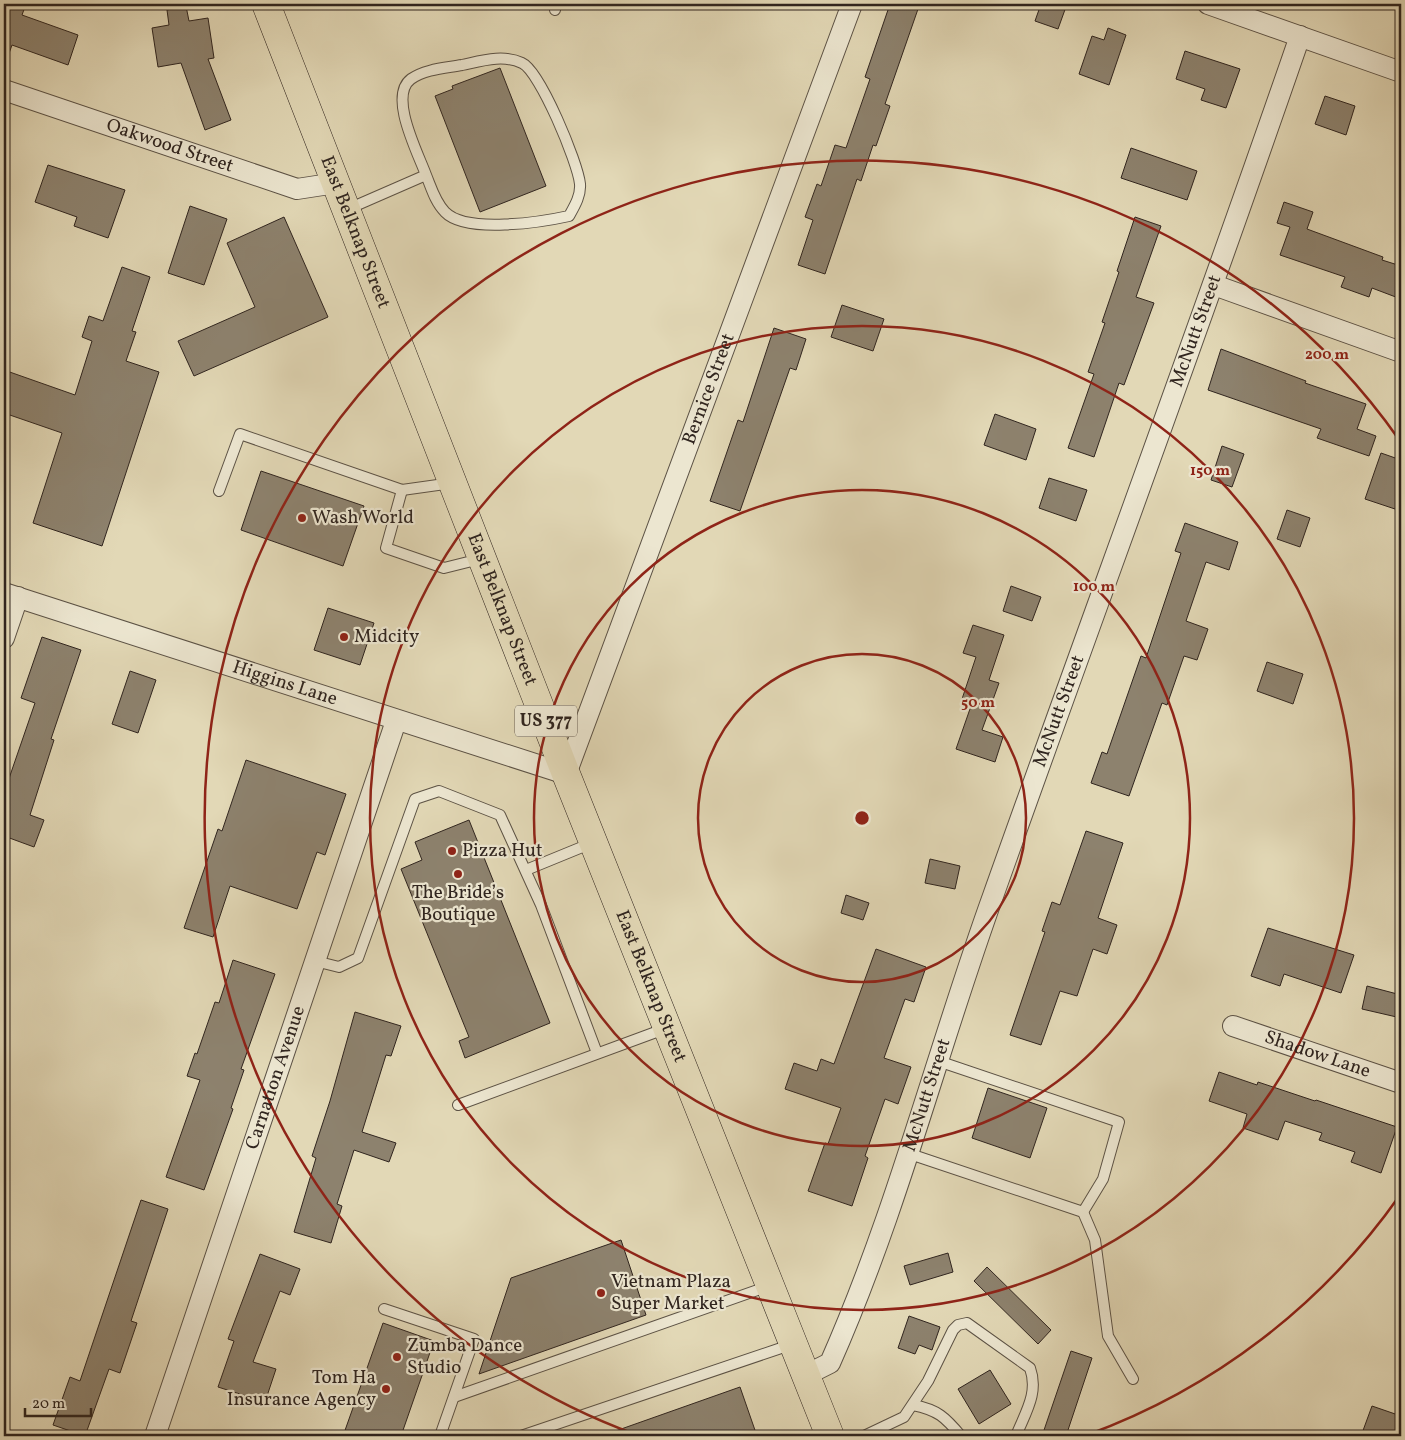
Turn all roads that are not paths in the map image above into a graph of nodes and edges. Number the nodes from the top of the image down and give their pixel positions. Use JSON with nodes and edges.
{"nodes":[{"id":1,"x":266,"y":4,"type":"edge"},
{"id":2,"x":852,"y":4,"type":"edge"},
{"id":3,"x":1208,"y":4,"type":"edge"},
{"id":4,"x":1300,"y":36,"type":"junction"},
{"id":5,"x":1401,"y":72,"type":"edge"},
{"id":6,"x":4,"y":90,"type":"edge"},
{"id":7,"x":426,"y":175,"type":"junction"},
{"id":8,"x":336,"y":183,"type":"junction"},
{"id":9,"x":347,"y":209,"type":"junction"},
{"id":10,"x":1214,"y":285,"type":"junction"},
{"id":11,"x":1401,"y":352,"type":"edge"},
{"id":12,"x":453,"y":482,"type":"junction"},
{"id":13,"x":402,"y":490,"type":"junction"},
{"id":14,"x":219,"y":491,"type":"dead end"},
{"id":15,"x":482,"y":558,"type":"junction"},
{"id":16,"x":11,"y":595,"type":"edge"},
{"id":17,"x":4,"y":638,"type":"edge"},
{"id":18,"x":396,"y":721,"type":"junction"},
{"id":19,"x":566,"y":774,"type":"junction"},
{"id":20,"x":594,"y":842,"type":"junction"},
{"id":21,"x":526,"y":870,"type":"junction"},
{"id":22,"x":315,"y":961,"type":"junction"},
{"id":23,"x":1233,"y":1026,"type":"dead end"},
{"id":24,"x":668,"y":1028,"type":"junction"},
{"id":25,"x":597,"y":1053,"type":"junction"},
{"id":26,"x":938,"y":1061,"type":"junction"},
{"id":27,"x":1401,"y":1084,"type":"edge"},
{"id":28,"x":458,"y":1105,"type":"dead end"},
{"id":29,"x":907,"y":1153,"type":"junction"},
{"id":30,"x":1083,"y":1212,"type":"junction"},
{"id":31,"x":770,"y":1286,"type":"junction"},
{"id":32,"x":384,"y":1309,"type":"dead end"},
{"id":33,"x":794,"y":1343,"type":"junction"},
{"id":34,"x":806,"y":1375,"type":"junction"},
{"id":35,"x":1134,"y":1379,"type":"dead end"},
{"id":36,"x":454,"y":1397,"type":"junction"},
{"id":37,"x":913,"y":1405,"type":"junction"},
{"id":38,"x":155,"y":1436,"type":"edge"},
{"id":39,"x":440,"y":1436,"type":"edge"},
{"id":40,"x":521,"y":1436,"type":"edge"},
{"id":41,"x":830,"y":1436,"type":"edge"},
{"id":42,"x":864,"y":1436,"type":"edge"},
{"id":43,"x":961,"y":1436,"type":"edge"},
{"id":44,"x":1016,"y":1436,"type":"edge"}],
"edges":[{"from":1,"to":8,"type":"main road","name":"East Belknap Street","number":"US 377"},
{"from":2,"to":19,"type":"street","name":"Bernice Street"},
{"from":3,"to":4,"type":"street"},
{"from":4,"to":5,"type":"street"},
{"from":4,"to":10,"type":"street","name":"McNutt Street"},
{"from":6,"to":8,"type":"street","name":"Oakwood Street"},
{"from":7,"to":7,"type":"lane"},
{"from":7,"to":9,"type":"lane"},
{"from":8,"to":9,"type":"main road","name":"East Belknap Street","number":"US 377"},
{"from":9,"to":12,"type":"main road","name":"East Belknap Street","number":"US 377"},
{"from":10,"to":11,"type":"street"},
{"from":10,"to":26,"type":"street","name":"McNutt Street"},
{"from":12,"to":13,"type":"lane"},
{"from":12,"to":15,"type":"main road","name":"East Belknap Street","number":"US 377"},
{"from":13,"to":14,"type":"lane"},
{"from":13,"to":15,"type":"lane"},
{"from":15,"to":19,"type":"main road","name":"East Belknap Street","number":"US 377"},
{"from":16,"to":17,"type":"street"},
{"from":16,"to":18,"type":"street","name":"Higgins Lane"},
{"from":18,"to":19,"type":"street","name":"Higgins Lane"},
{"from":18,"to":22,"type":"street","name":"Carnation Avenue"},
{"from":19,"to":20,"type":"main road","name":"East Belknap Street","number":"US 377"},
{"from":20,"to":21,"type":"lane"},
{"from":20,"to":24,"type":"main road","name":"East Belknap Street","number":"US 377"},
{"from":21,"to":22,"type":"lane"},
{"from":21,"to":25,"type":"lane"},
{"from":22,"to":38,"type":"street","name":"Carnation Avenue"},
{"from":23,"to":27,"type":"street","name":"Shadow Lane"},
{"from":24,"to":25,"type":"lane"},
{"from":24,"to":31,"type":"main road","name":"East Belknap Street","number":"US 377"},
{"from":25,"to":28,"type":"lane"},
{"from":26,"to":29,"type":"street","name":"McNutt Street"},
{"from":26,"to":30,"type":"lane"},
{"from":29,"to":30,"type":"lane"},
{"from":29,"to":34,"type":"street","name":"McNutt Street"},
{"from":30,"to":35,"type":"lane"},
{"from":31,"to":33,"type":"main road","name":"East Belknap Street","number":"US 377"},
{"from":31,"to":36,"type":"lane"},
{"from":32,"to":36,"type":"lane"},
{"from":33,"to":34,"type":"main road","name":"East Belknap Street","number":"US 377"},
{"from":33,"to":40,"type":"lane"},
{"from":34,"to":41,"type":"main road","name":"East Belknap Street","number":"US 377"},
{"from":36,"to":39,"type":"lane"},
{"from":37,"to":42,"type":"lane"},
{"from":37,"to":43,"type":"lane"},
{"from":37,"to":44,"type":"lane"}]}
